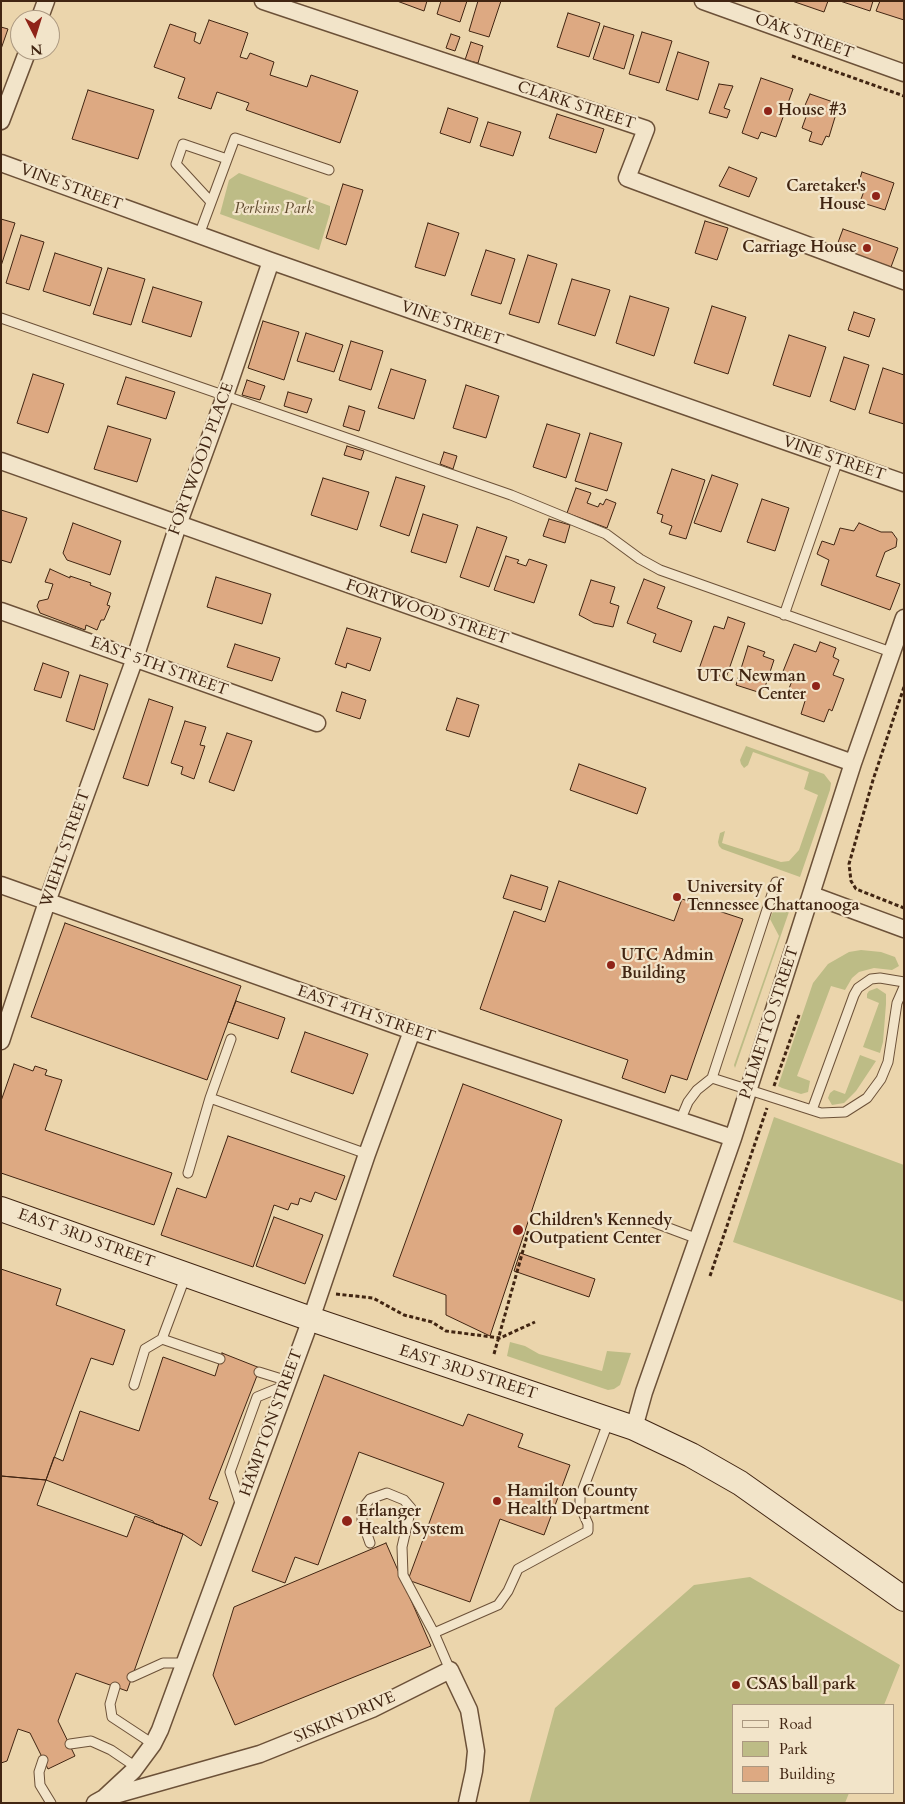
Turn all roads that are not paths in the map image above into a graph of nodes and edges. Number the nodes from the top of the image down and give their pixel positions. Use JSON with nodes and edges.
{"nodes":[{"id":1,"x":263,"y":1,"type":"edge"},
{"id":2,"x":703,"y":1,"type":"edge"},
{"id":3,"x":24,"y":60,"type":"edge"},
{"id":4,"x":904,"y":73,"type":"edge"},
{"id":5,"x":1,"y":121,"type":"edge"},
{"id":6,"x":227,"y":159,"type":"junction"},
{"id":7,"x":1,"y":162,"type":"edge"},
{"id":8,"x":329,"y":170,"type":"dead end"},
{"id":9,"x":211,"y":202,"type":"junction"},
{"id":10,"x":200,"y":235,"type":"junction"},
{"id":11,"x":271,"y":261,"type":"junction"},
{"id":12,"x":904,"y":281,"type":"edge"},
{"id":13,"x":1,"y":318,"type":"edge"},
{"id":14,"x":225,"y":396,"type":"junction"},
{"id":15,"x":838,"y":460,"type":"junction"},
{"id":16,"x":1,"y":461,"type":"edge"},
{"id":17,"x":904,"y":483,"type":"edge"},
{"id":18,"x":178,"y":525,"type":"junction"},
{"id":19,"x":1,"y":611,"type":"edge"},
{"id":20,"x":784,"y":615,"type":"junction"},
{"id":21,"x":904,"y":618,"type":"edge"},
{"id":22,"x":891,"y":652,"type":"junction"},
{"id":23,"x":135,"y":658,"type":"junction"},
{"id":24,"x":317,"y":723,"type":"dead end"},
{"id":25,"x":853,"y":763,"type":"junction"},
{"id":26,"x":776,"y":882,"type":"dead end"},
{"id":27,"x":1,"y":885,"type":"edge"},
{"id":28,"x":812,"y":895,"type":"junction"},
{"id":29,"x":47,"y":902,"type":"junction"},
{"id":30,"x":904,"y":929,"type":"edge"},
{"id":31,"x":904,"y":982,"type":"edge"},
{"id":32,"x":904,"y":986,"type":"edge"},
{"id":33,"x":412,"y":1031,"type":"junction"},
{"id":34,"x":231,"y":1039,"type":"dead end"},
{"id":35,"x":1,"y":1041,"type":"edge"},
{"id":36,"x":712,"y":1078,"type":"junction"},
{"id":37,"x":748,"y":1090,"type":"junction"},
{"id":38,"x":210,"y":1098,"type":"junction"},
{"id":39,"x":812,"y":1110,"type":"junction"},
{"id":40,"x":680,"y":1121,"type":"junction"},
{"id":41,"x":733,"y":1138,"type":"junction"},
{"id":42,"x":366,"y":1154,"type":"junction"},
{"id":43,"x":188,"y":1173,"type":"dead end"},
{"id":44,"x":1,"y":1209,"type":"edge"},
{"id":45,"x":650,"y":1221,"type":"dead end"},
{"id":46,"x":698,"y":1238,"type":"junction"},
{"id":47,"x":186,"y":1275,"type":"junction"},
{"id":48,"x":310,"y":1319,"type":"junction"},
{"id":49,"x":162,"y":1339,"type":"junction"},
{"id":50,"x":220,"y":1358,"type":"dead end"},
{"id":51,"x":259,"y":1372,"type":"dead end"},
{"id":52,"x":287,"y":1383,"type":"junction"},
{"id":53,"x":134,"y":1385,"type":"dead end"},
{"id":54,"x":609,"y":1419,"type":"junction"},
{"id":55,"x":634,"y":1428,"type":"junction"},
{"id":56,"x":241,"y":1508,"type":"junction"},
{"id":57,"x":370,"y":1543,"type":"dead end"},
{"id":58,"x":904,"y":1599,"type":"edge"},
{"id":59,"x":434,"y":1633,"type":"junction"},
{"id":60,"x":184,"y":1663,"type":"junction"},
{"id":61,"x":450,"y":1670,"type":"junction"},
{"id":62,"x":132,"y":1677,"type":"dead end"},
{"id":63,"x":115,"y":1687,"type":"dead end"},
{"id":64,"x":70,"y":1744,"type":"dead end"},
{"id":65,"x":153,"y":1744,"type":"junction"},
{"id":66,"x":43,"y":1760,"type":"dead end"},
{"id":67,"x":136,"y":1767,"type":"junction"},
{"id":68,"x":100,"y":1800,"type":"edge"},
{"id":69,"x":51,"y":1803,"type":"edge"},
{"id":70,"x":467,"y":1803,"type":"edge"}],
"edges":[{"from":1,"to":12,"type":"street","name":"CLARK STREET"},
{"from":2,"to":4,"type":"street","name":"OAK STREET"},
{"from":3,"to":5,"type":"street"},
{"from":6,"to":8,"type":"lane"},
{"from":6,"to":9,"type":"lane"},
{"from":6,"to":9,"type":"lane"},
{"from":7,"to":10,"type":"street","name":"VINE STREET"},
{"from":9,"to":10,"type":"lane"},
{"from":10,"to":11,"type":"street","name":"VINE STREET"},
{"from":11,"to":14,"type":"street","name":"FORTWOOD PLACE"},
{"from":11,"to":15,"type":"street","name":"VINE STREET"},
{"from":13,"to":14,"type":"lane"},
{"from":14,"to":18,"type":"street","name":"FORTWOOD PLACE"},
{"from":14,"to":20,"type":"lane"},
{"from":15,"to":17,"type":"street","name":"VINE STREET"},
{"from":15,"to":20,"type":"lane"},
{"from":16,"to":18,"type":"street","name":"FORTWOOD STREET"},
{"from":18,"to":23,"type":"street","name":"FORTWOOD PLACE"},
{"from":18,"to":25,"type":"street","name":"FORTWOOD STREET"},
{"from":19,"to":23,"type":"street","name":"EAST 5TH STREET"},
{"from":20,"to":22,"type":"lane"},
{"from":21,"to":22,"type":"street","name":"PALMETTO STREET"},
{"from":22,"to":25,"type":"street","name":"PALMETTO STREET"},
{"from":23,"to":24,"type":"street","name":"EAST 5TH STREET"},
{"from":23,"to":29,"type":"street","name":"WIEHL STREET"},
{"from":25,"to":28,"type":"street","name":"PALMETTO STREET"},
{"from":26,"to":36,"type":"lane"},
{"from":27,"to":29,"type":"street","name":"EAST 4TH STREET"},
{"from":28,"to":30,"type":"street"},
{"from":28,"to":37,"type":"street","name":"PALMETTO STREET"},
{"from":29,"to":33,"type":"street","name":"EAST 4TH STREET"},
{"from":29,"to":35,"type":"street","name":"WIEHL STREET"},
{"from":31,"to":39,"type":"lane"},
{"from":32,"to":39,"type":"lane"},
{"from":33,"to":40,"type":"street","name":"EAST 4TH STREET"},
{"from":33,"to":42,"type":"street","name":"HAMPTON STREET"},
{"from":34,"to":38,"type":"lane"},
{"from":36,"to":37,"type":"lane"},
{"from":36,"to":40,"type":"lane"},
{"from":37,"to":39,"type":"lane"},
{"from":37,"to":41,"type":"street","name":"PALMETTO STREET"},
{"from":38,"to":42,"type":"lane"},
{"from":38,"to":43,"type":"lane"},
{"from":40,"to":41,"type":"street","name":"EAST 4TH STREET"},
{"from":41,"to":46,"type":"street","name":"PALMETTO STREET"},
{"from":42,"to":48,"type":"street","name":"HAMPTON STREET"},
{"from":44,"to":47,"type":"main road","name":"EAST 3RD STREET"},
{"from":45,"to":46,"type":"lane"},
{"from":46,"to":55,"type":"street","name":"PALMETTO STREET"},
{"from":47,"to":48,"type":"main road","name":"EAST 3RD STREET"},
{"from":47,"to":49,"type":"lane"},
{"from":48,"to":52,"type":"street","name":"HAMPTON STREET"},
{"from":48,"to":54,"type":"main road","name":"EAST 3RD STREET"},
{"from":49,"to":50,"type":"lane"},
{"from":49,"to":53,"type":"lane"},
{"from":51,"to":52,"type":"lane"},
{"from":52,"to":56,"type":"street","name":"HAMPTON STREET"},
{"from":52,"to":56,"type":"lane"},
{"from":54,"to":55,"type":"main road","name":"EAST 3RD STREET"},
{"from":54,"to":59,"type":"lane"},
{"from":55,"to":58,"type":"main road","name":"EAST 3RD STREET"},
{"from":56,"to":60,"type":"street","name":"HAMPTON STREET"},
{"from":57,"to":59,"type":"lane"},
{"from":59,"to":61,"type":"lane"},
{"from":60,"to":62,"type":"lane"},
{"from":60,"to":65,"type":"street","name":"HAMPTON STREET"},
{"from":61,"to":68,"type":"street","name":"SISKIN DRIVE"},
{"from":61,"to":70,"type":"street"},
{"from":63,"to":65,"type":"lane"},
{"from":64,"to":67,"type":"lane"},
{"from":65,"to":67,"type":"street","name":"HAMPTON STREET"},
{"from":66,"to":69,"type":"lane"},
{"from":67,"to":68,"type":"street","name":"HAMPTON STREET"}]}
